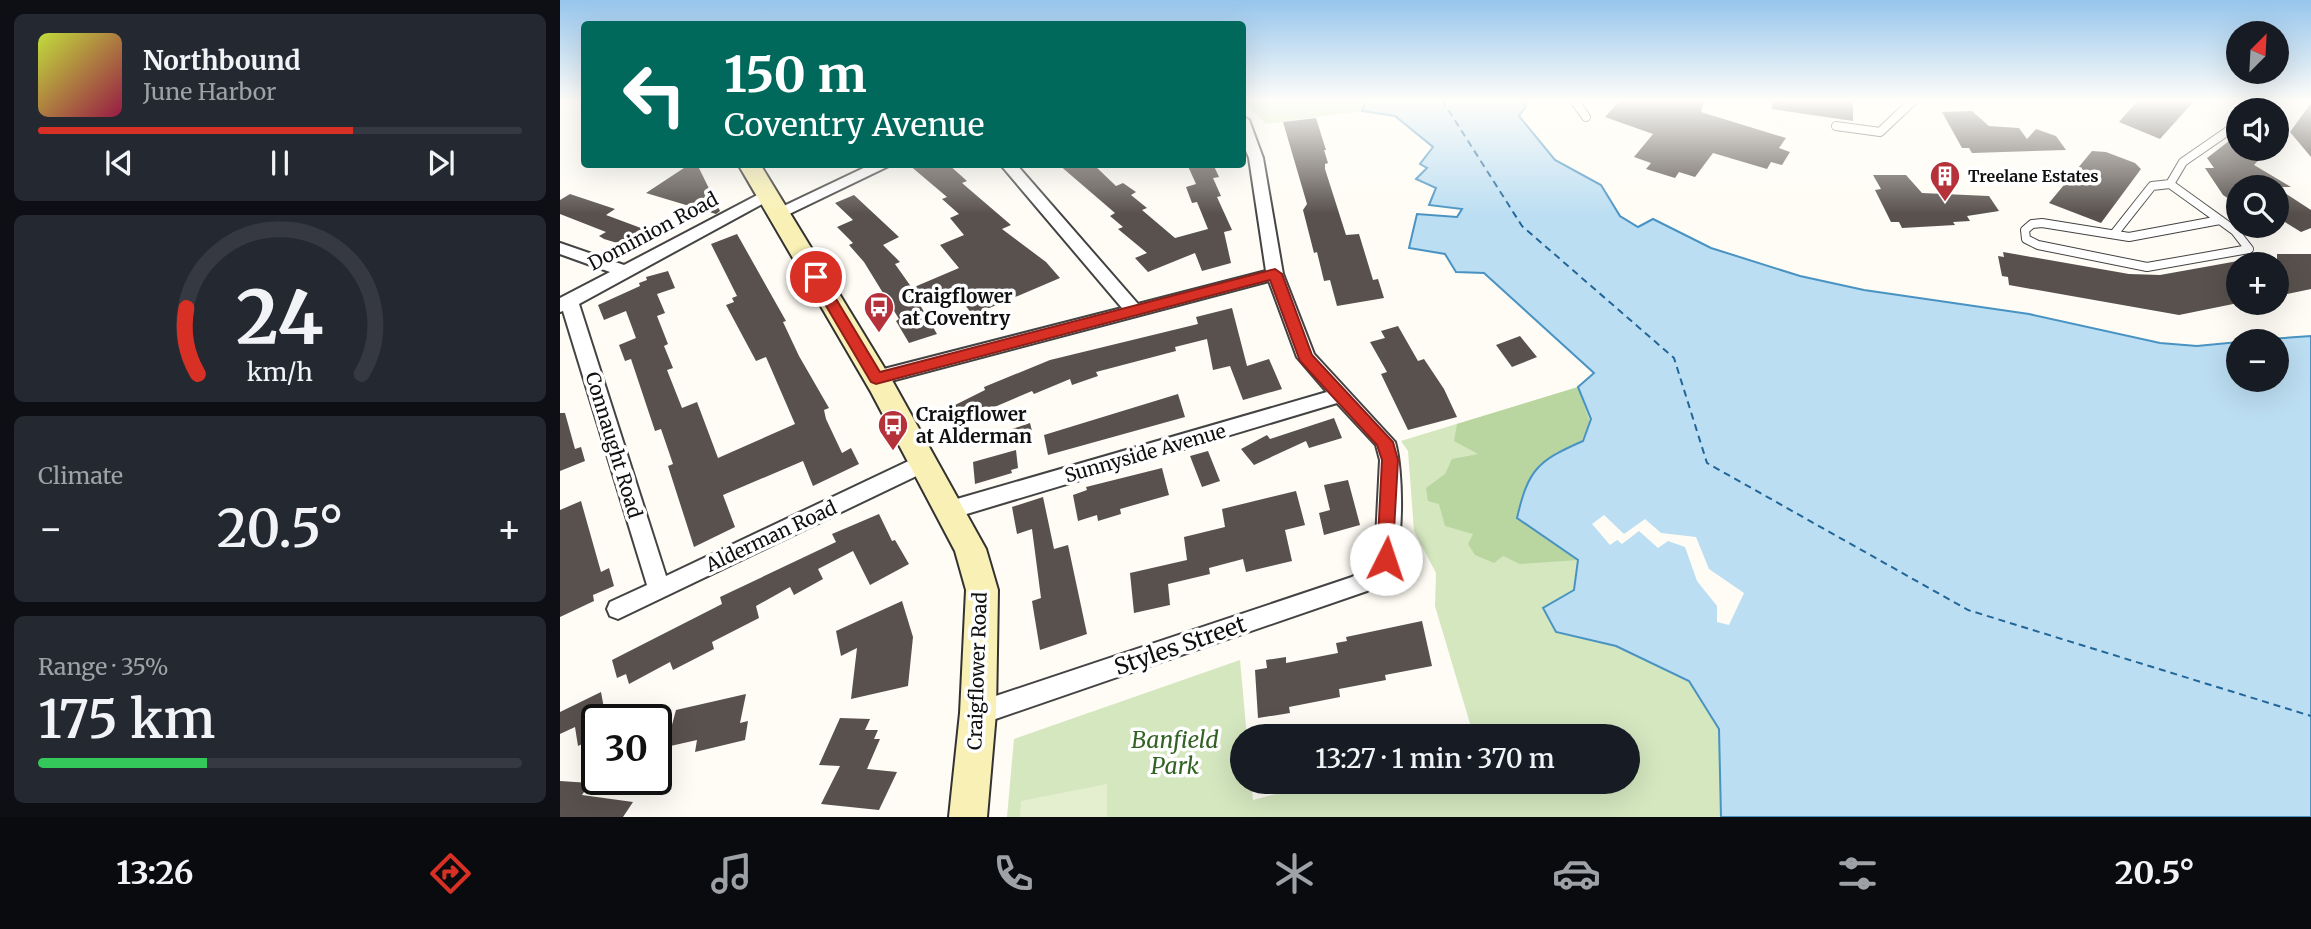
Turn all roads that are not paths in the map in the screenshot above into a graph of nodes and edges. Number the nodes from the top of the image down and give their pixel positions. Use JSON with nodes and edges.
{"nodes":[{"id":1,"x":1249,"y":138,"type":"edge"},
{"id":2,"x":2218,"y":138,"type":"edge"},
{"id":3,"x":751,"y":168,"type":"edge"},
{"id":4,"x":875,"y":168,"type":"edge"},
{"id":5,"x":1010,"y":168,"type":"edge"},
{"id":6,"x":2170,"y":184,"type":"junction"},
{"id":7,"x":772,"y":204,"type":"junction"},
{"id":8,"x":2220,"y":220,"type":"junction"},
{"id":9,"x":2114,"y":234,"type":"junction"},
{"id":10,"x":560,"y":248,"type":"edge"},
{"id":11,"x":624,"y":271,"type":"junction"},
{"id":12,"x":1275,"y":274,"type":"junction"},
{"id":13,"x":565,"y":303,"type":"edge"},
{"id":14,"x":1134,"y":310,"type":"junction"},
{"id":15,"x":876,"y":378,"type":"junction"},
{"id":16,"x":1340,"y":395,"type":"junction"},
{"id":17,"x":924,"y":463,"type":"junction"},
{"id":18,"x":950,"y":510,"type":"junction"},
{"id":19,"x":659,"y":589,"type":"junction"},
{"id":20,"x":618,"y":608,"type":"dead end"},
{"id":21,"x":978,"y":713,"type":"junction"},
{"id":22,"x":968,"y":817,"type":"edge"}],
"edges":[{"from":1,"to":12,"type":"street"},
{"from":2,"to":6,"type":"lane"},
{"from":3,"to":7,"type":"main road","name":"Craigflower Road"},
{"from":4,"to":7,"type":"street","name":"Dominion Road"},
{"from":5,"to":14,"type":"street"},
{"from":6,"to":8,"type":"lane"},
{"from":6,"to":9,"type":"lane"},
{"from":7,"to":11,"type":"street","name":"Dominion Road"},
{"from":7,"to":15,"type":"main road","name":"Craigflower Road"},
{"from":8,"to":9,"type":"lane"},
{"from":8,"to":9,"type":"lane"},
{"from":10,"to":11,"type":"street"},
{"from":11,"to":13,"type":"street","name":"Dominion Road"},
{"from":12,"to":14,"type":"street"},
{"from":12,"to":16,"type":"street"},
{"from":13,"to":19,"type":"street","name":"Connaught Road"},
{"from":14,"to":15,"type":"street"},
{"from":15,"to":17,"type":"main road","name":"Craigflower Road"},
{"from":16,"to":18,"type":"street","name":"Sunnyside Avenue"},
{"from":16,"to":21,"type":"street","name":"Styles Street"},
{"from":17,"to":18,"type":"main road","name":"Craigflower Road"},
{"from":17,"to":19,"type":"street","name":"Alderman Road"},
{"from":18,"to":21,"type":"main road","name":"Craigflower Road"},
{"from":19,"to":20,"type":"street","name":"Alderman Road"},
{"from":21,"to":22,"type":"main road","name":"Craigflower Road"}]}
